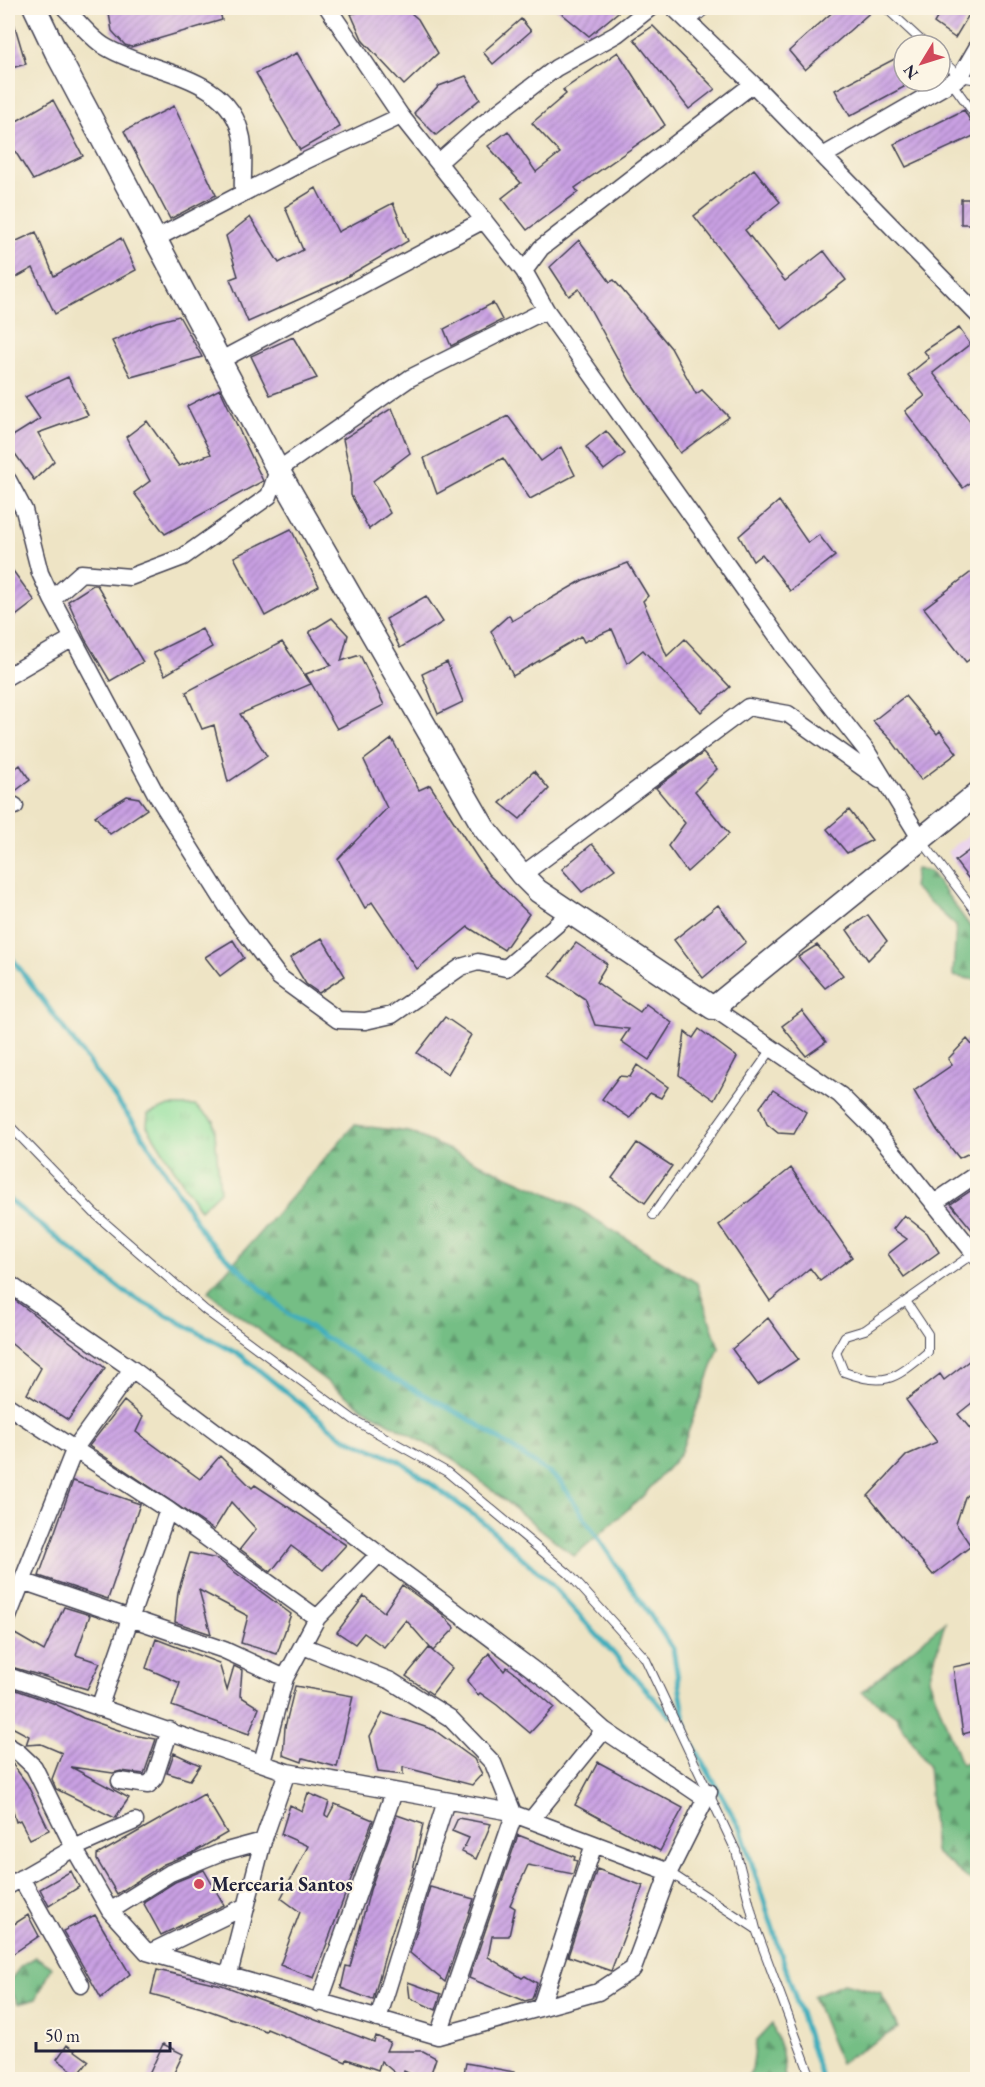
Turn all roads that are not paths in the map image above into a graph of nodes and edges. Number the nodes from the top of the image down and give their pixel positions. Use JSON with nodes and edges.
{"nodes":[{"id":1,"x":35,"y":8,"type":"edge"},
{"id":2,"x":65,"y":8,"type":"edge"},
{"id":3,"x":328,"y":8,"type":"edge"},
{"id":4,"x":650,"y":8,"type":"edge"},
{"id":5,"x":674,"y":8,"type":"edge"},
{"id":6,"x":708,"y":8,"type":"edge"},
{"id":7,"x":886,"y":8,"type":"edge"},
{"id":8,"x":690,"y":23,"type":"junction"},
{"id":9,"x":913,"y":33,"type":"edge"},
{"id":10,"x":978,"y":46,"type":"edge"},
{"id":11,"x":952,"y":74,"type":"edge"},
{"id":12,"x":956,"y":80,"type":"junction"},
{"id":13,"x":978,"y":80,"type":"edge"},
{"id":14,"x":753,"y":84,"type":"junction"},
{"id":15,"x":401,"y":116,"type":"junction"},
{"id":16,"x":978,"y":118,"type":"edge"},
{"id":17,"x":824,"y":156,"type":"junction"},
{"id":18,"x":439,"y":162,"type":"junction"},
{"id":19,"x":243,"y":193,"type":"junction"},
{"id":20,"x":484,"y":220,"type":"junction"},
{"id":21,"x":155,"y":239,"type":"junction"},
{"id":22,"x":524,"y":271,"type":"junction"},
{"id":23,"x":546,"y":310,"type":"junction"},
{"id":24,"x":978,"y":315,"type":"edge"},
{"id":25,"x":221,"y":360,"type":"junction"},
{"id":26,"x":278,"y":470,"type":"junction"},
{"id":27,"x":8,"y":480,"type":"edge"},
{"id":28,"x":52,"y":599,"type":"junction"},
{"id":29,"x":73,"y":638,"type":"junction"},
{"id":30,"x":8,"y":676,"type":"edge"},
{"id":31,"x":886,"y":784,"type":"junction"},
{"id":32,"x":978,"y":793,"type":"edge"},
{"id":33,"x":920,"y":838,"type":"junction"},
{"id":34,"x":522,"y":875,"type":"junction"},
{"id":35,"x":569,"y":914,"type":"junction"},
{"id":36,"x":978,"y":915,"type":"edge"},
{"id":37,"x":713,"y":1008,"type":"junction"},
{"id":38,"x":772,"y":1049,"type":"junction"},
{"id":39,"x":8,"y":1124,"type":"edge"},
{"id":40,"x":978,"y":1173,"type":"edge"},
{"id":41,"x":934,"y":1203,"type":"junction"},
{"id":42,"x":653,"y":1215,"type":"dead end"},
{"id":43,"x":976,"y":1256,"type":"edge"},
{"id":44,"x":8,"y":1283,"type":"edge"},
{"id":45,"x":906,"y":1301,"type":"junction"},
{"id":46,"x":132,"y":1368,"type":"junction"},
{"id":47,"x":8,"y":1406,"type":"edge"},
{"id":48,"x":75,"y":1448,"type":"junction"},
{"id":49,"x":168,"y":1510,"type":"junction"},
{"id":50,"x":379,"y":1554,"type":"junction"},
{"id":51,"x":22,"y":1581,"type":"junction"},
{"id":52,"x":8,"y":1617,"type":"edge"},
{"id":53,"x":130,"y":1618,"type":"junction"},
{"id":54,"x":317,"y":1618,"type":"junction"},
{"id":55,"x":303,"y":1646,"type":"junction"},
{"id":56,"x":8,"y":1676,"type":"edge"},
{"id":57,"x":285,"y":1678,"type":"junction"},
{"id":58,"x":99,"y":1708,"type":"junction"},
{"id":59,"x":171,"y":1730,"type":"junction"},
{"id":60,"x":604,"y":1730,"type":"junction"},
{"id":61,"x":8,"y":1746,"type":"edge"},
{"id":62,"x":262,"y":1762,"type":"junction"},
{"id":63,"x":287,"y":1772,"type":"junction"},
{"id":64,"x":120,"y":1781,"type":"dead end"},
{"id":65,"x":394,"y":1792,"type":"junction"},
{"id":66,"x":707,"y":1795,"type":"junction"},
{"id":67,"x":446,"y":1801,"type":"junction"},
{"id":68,"x":514,"y":1815,"type":"junction"},
{"id":69,"x":531,"y":1820,"type":"junction"},
{"id":70,"x":135,"y":1821,"type":"dead end"},
{"id":71,"x":263,"y":1840,"type":"junction"},
{"id":72,"x":594,"y":1844,"type":"junction"},
{"id":73,"x":74,"y":1848,"type":"junction"},
{"id":74,"x":669,"y":1872,"type":"junction"},
{"id":75,"x":14,"y":1882,"type":"edge"},
{"id":76,"x":246,"y":1906,"type":"junction"},
{"id":77,"x":111,"y":1911,"type":"junction"},
{"id":78,"x":756,"y":1929,"type":"junction"},
{"id":79,"x":150,"y":1952,"type":"junction"},
{"id":80,"x":229,"y":1974,"type":"junction"},
{"id":81,"x":81,"y":1985,"type":"dead end"},
{"id":82,"x":319,"y":2003,"type":"junction"},
{"id":83,"x":542,"y":2006,"type":"junction"},
{"id":84,"x":378,"y":2019,"type":"junction"},
{"id":85,"x":438,"y":2036,"type":"junction"},
{"id":86,"x":812,"y":2079,"type":"edge"}],
"edges":[{"from":1,"to":21,"type":"street"},
{"from":2,"to":19,"type":"street"},
{"from":3,"to":15,"type":"street"},
{"from":4,"to":18,"type":"street"},
{"from":5,"to":8,"type":"street"},
{"from":6,"to":8,"type":"lane"},
{"from":7,"to":9,"type":"lane"},
{"from":8,"to":14,"type":"street"},
{"from":10,"to":12,"type":"street"},
{"from":11,"to":12,"type":"lane"},
{"from":12,"to":13,"type":"lane"},
{"from":12,"to":16,"type":"lane"},
{"from":12,"to":17,"type":"street"},
{"from":14,"to":17,"type":"street"},
{"from":14,"to":22,"type":"street"},
{"from":15,"to":18,"type":"street"},
{"from":15,"to":19,"type":"street"},
{"from":17,"to":24,"type":"street"},
{"from":18,"to":20,"type":"street"},
{"from":19,"to":21,"type":"street"},
{"from":20,"to":22,"type":"street"},
{"from":20,"to":25,"type":"street"},
{"from":21,"to":25,"type":"street"},
{"from":22,"to":23,"type":"street"},
{"from":23,"to":26,"type":"street"},
{"from":23,"to":31,"type":"street"},
{"from":25,"to":26,"type":"street"},
{"from":26,"to":28,"type":"street"},
{"from":26,"to":34,"type":"street"},
{"from":27,"to":28,"type":"street"},
{"from":28,"to":29,"type":"street"},
{"from":29,"to":30,"type":"street"},
{"from":29,"to":35,"type":"street"},
{"from":31,"to":33,"type":"street"},
{"from":31,"to":34,"type":"street"},
{"from":32,"to":33,"type":"street"},
{"from":33,"to":36,"type":"lane"},
{"from":33,"to":37,"type":"street"},
{"from":34,"to":35,"type":"street"},
{"from":35,"to":37,"type":"street"},
{"from":37,"to":38,"type":"street"},
{"from":38,"to":41,"type":"street"},
{"from":38,"to":42,"type":"lane"},
{"from":39,"to":66,"type":"lane"},
{"from":40,"to":41,"type":"street"},
{"from":41,"to":43,"type":"street"},
{"from":43,"to":45,"type":"lane"},
{"from":44,"to":46,"type":"street"},
{"from":45,"to":45,"type":"lane"},
{"from":46,"to":48,"type":"street"},
{"from":46,"to":50,"type":"street"},
{"from":47,"to":48,"type":"street"},
{"from":48,"to":49,"type":"street"},
{"from":48,"to":51,"type":"street"},
{"from":49,"to":53,"type":"street"},
{"from":49,"to":54,"type":"street"},
{"from":50,"to":54,"type":"street"},
{"from":50,"to":60,"type":"street"},
{"from":51,"to":52,"type":"street"},
{"from":51,"to":53,"type":"street"},
{"from":53,"to":57,"type":"street"},
{"from":53,"to":58,"type":"street"},
{"from":54,"to":55,"type":"street"},
{"from":55,"to":57,"type":"street"},
{"from":55,"to":68,"type":"street"},
{"from":56,"to":58,"type":"street"},
{"from":57,"to":62,"type":"street"},
{"from":58,"to":59,"type":"street"},
{"from":59,"to":62,"type":"street"},
{"from":59,"to":64,"type":"street"},
{"from":60,"to":66,"type":"street"},
{"from":60,"to":69,"type":"street"},
{"from":61,"to":73,"type":"street"},
{"from":62,"to":63,"type":"street"},
{"from":63,"to":65,"type":"street"},
{"from":63,"to":71,"type":"street"},
{"from":65,"to":67,"type":"street"},
{"from":65,"to":82,"type":"street"},
{"from":66,"to":74,"type":"street"},
{"from":66,"to":78,"type":"lane"},
{"from":67,"to":68,"type":"street"},
{"from":67,"to":84,"type":"street"},
{"from":68,"to":69,"type":"street"},
{"from":68,"to":85,"type":"street"},
{"from":69,"to":72,"type":"street"},
{"from":70,"to":73,"type":"street"},
{"from":71,"to":76,"type":"street"},
{"from":71,"to":77,"type":"street"},
{"from":72,"to":74,"type":"street"},
{"from":72,"to":83,"type":"street"},
{"from":73,"to":75,"type":"street"},
{"from":73,"to":77,"type":"street"},
{"from":74,"to":78,"type":"lane"},
{"from":74,"to":83,"type":"street"},
{"from":75,"to":81,"type":"street"},
{"from":76,"to":79,"type":"street"},
{"from":76,"to":80,"type":"street"},
{"from":77,"to":79,"type":"street"},
{"from":78,"to":86,"type":"lane"},
{"from":79,"to":80,"type":"street"},
{"from":80,"to":82,"type":"street"},
{"from":82,"to":84,"type":"street"},
{"from":83,"to":85,"type":"street"},
{"from":84,"to":85,"type":"street"}]}
